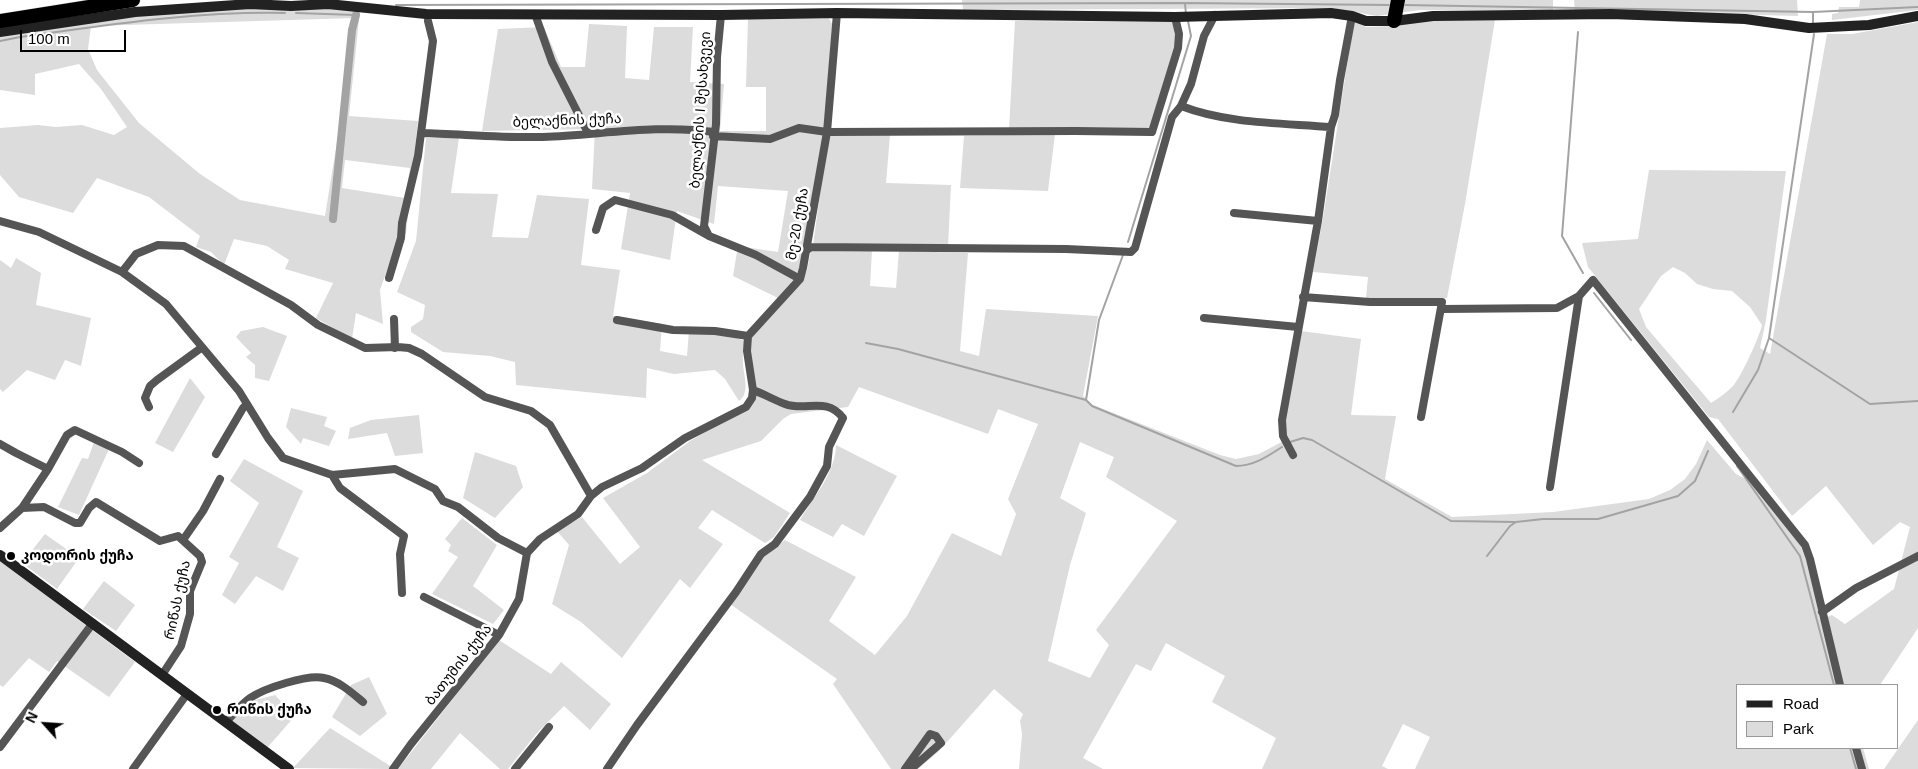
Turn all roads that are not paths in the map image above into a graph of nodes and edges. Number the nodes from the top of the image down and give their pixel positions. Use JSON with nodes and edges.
{"nodes":[{"id":1,"x":133,"y":0,"type":"edge"},
{"id":2,"x":1396,"y":7,"type":"edge"},
{"id":3,"x":837,"y":13,"type":"junction"},
{"id":4,"x":535,"y":14,"type":"junction"},
{"id":5,"x":721,"y":15,"type":"junction"},
{"id":6,"x":1215,"y":15,"type":"junction"},
{"id":7,"x":1352,"y":16,"type":"junction"},
{"id":8,"x":1918,"y":16,"type":"edge"},
{"id":9,"x":1178,"y":17,"type":"junction"},
{"id":10,"x":0,"y":20,"type":"edge"},
{"id":11,"x":428,"y":21,"type":"dead end"},
{"id":12,"x":0,"y":32,"type":"edge"},
{"id":13,"x":1181,"y":106,"type":"junction"},
{"id":14,"x":1331,"y":127,"type":"junction"},
{"id":15,"x":827,"y":132,"type":"junction"},
{"id":16,"x":421,"y":133,"type":"junction"},
{"id":17,"x":588,"y":133,"type":"junction"},
{"id":18,"x":714,"y":134,"type":"junction"},
{"id":19,"x":1234,"y":213,"type":"dead end"},
{"id":20,"x":1318,"y":221,"type":"junction"},
{"id":21,"x":0,"y":222,"type":"edge"},
{"id":22,"x":596,"y":230,"type":"dead end"},
{"id":23,"x":709,"y":236,"type":"junction"},
{"id":24,"x":806,"y":251,"type":"junction"},
{"id":25,"x":122,"y":272,"type":"junction"},
{"id":26,"x":389,"y":278,"type":"dead end"},
{"id":27,"x":800,"y":279,"type":"junction"},
{"id":28,"x":1579,"y":296,"type":"junction"},
{"id":29,"x":1303,"y":298,"type":"junction"},
{"id":30,"x":1441,"y":309,"type":"junction"},
{"id":31,"x":1204,"y":318,"type":"dead end"},
{"id":32,"x":394,"y":319,"type":"dead end"},
{"id":33,"x":617,"y":320,"type":"dead end"},
{"id":34,"x":1298,"y":327,"type":"junction"},
{"id":35,"x":748,"y":336,"type":"junction"},
{"id":36,"x":202,"y":348,"type":"junction"},
{"id":37,"x":395,"y":348,"type":"junction"},
{"id":38,"x":753,"y":390,"type":"junction"},
{"id":39,"x":247,"y":404,"type":"junction"},
{"id":40,"x":149,"y":407,"type":"dead end"},
{"id":41,"x":1421,"y":417,"type":"dead end"},
{"id":42,"x":0,"y":444,"type":"edge"},
{"id":43,"x":216,"y":454,"type":"dead end"},
{"id":44,"x":1293,"y":455,"type":"dead end"},
{"id":45,"x":139,"y":463,"type":"dead end"},
{"id":46,"x":48,"y":469,"type":"junction"},
{"id":47,"x":332,"y":475,"type":"junction"},
{"id":48,"x":220,"y":479,"type":"dead end"},
{"id":49,"x":1550,"y":487,"type":"dead end"},
{"id":50,"x":591,"y":496,"type":"junction"},
{"id":51,"x":22,"y":508,"type":"junction"},
{"id":52,"x":0,"y":528,"type":"edge"},
{"id":53,"x":183,"y":540,"type":"junction"},
{"id":54,"x":527,"y":553,"type":"junction"},
{"id":55,"x":0,"y":555,"type":"edge"},
{"id":56,"x":1918,"y":556,"type":"edge"},
{"id":57,"x":402,"y":593,"type":"dead end"},
{"id":58,"x":424,"y":597,"type":"dead end"},
{"id":59,"x":1822,"y":612,"type":"junction"},
{"id":60,"x":93,"y":623,"type":"junction"},
{"id":61,"x":499,"y":635,"type":"junction"},
{"id":62,"x":162,"y":675,"type":"junction"},
{"id":63,"x":1840,"y":684,"type":"edge"},
{"id":64,"x":187,"y":694,"type":"junction"},
{"id":65,"x":363,"y":702,"type":"dead end"},
{"id":66,"x":226,"y":722,"type":"junction"},
{"id":67,"x":549,"y":727,"type":"dead end"},
{"id":68,"x":0,"y":748,"type":"edge"},
{"id":69,"x":1856,"y":749,"type":"edge"},
{"id":70,"x":285,"y":768,"type":"edge"},
{"id":71,"x":133,"y":769,"type":"edge"},
{"id":72,"x":393,"y":769,"type":"edge"},
{"id":73,"x":515,"y":769,"type":"edge"},
{"id":74,"x":607,"y":769,"type":"edge"},
{"id":75,"x":905,"y":769,"type":"edge"},
{"id":76,"x":911,"y":769,"type":"edge"},
{"id":77,"x":1862,"y":769,"type":"edge"}],
"edges":[{"from":1,"to":10,"type":"highway"},
{"from":2,"to":7,"type":"street"},
{"from":2,"to":8,"type":"street"},
{"from":3,"to":5,"type":"street"},
{"from":3,"to":9,"type":"street"},
{"from":3,"to":15,"type":"street","name":"მე-20 ქუჩა"},
{"from":4,"to":5,"type":"street"},
{"from":4,"to":12,"type":"street"},
{"from":4,"to":17,"type":"street"},
{"from":5,"to":18,"type":"street","name":"ბელაქნის I შესახვევი"},
{"from":6,"to":7,"type":"street"},
{"from":6,"to":9,"type":"street"},
{"from":6,"to":13,"type":"street"},
{"from":7,"to":14,"type":"street"},
{"from":9,"to":15,"type":"street","name":"ბელაქნის ქუჩა"},
{"from":11,"to":16,"type":"street"},
{"from":13,"to":14,"type":"street"},
{"from":13,"to":24,"type":"street"},
{"from":14,"to":20,"type":"street"},
{"from":15,"to":18,"type":"street","name":"ბელაქნის ქუჩა"},
{"from":15,"to":24,"type":"street","name":"მე-20 ქუჩა"},
{"from":16,"to":17,"type":"street","name":"ბელაქნის ქუჩა"},
{"from":16,"to":26,"type":"street"},
{"from":17,"to":18,"type":"street","name":"ბელაქნის ქუჩა"},
{"from":18,"to":23,"type":"street","name":"ბელაქნის I შესახვევი"},
{"from":19,"to":20,"type":"street"},
{"from":20,"to":29,"type":"street"},
{"from":21,"to":25,"type":"street"},
{"from":22,"to":23,"type":"street"},
{"from":23,"to":27,"type":"street"},
{"from":24,"to":27,"type":"street","name":"მე-20 ქუჩა"},
{"from":25,"to":36,"type":"street"},
{"from":25,"to":37,"type":"street"},
{"from":27,"to":35,"type":"street","name":"მე-20 ქუჩა"},
{"from":28,"to":30,"type":"street"},
{"from":28,"to":49,"type":"street"},
{"from":28,"to":59,"type":"street"},
{"from":29,"to":30,"type":"street"},
{"from":29,"to":34,"type":"street"},
{"from":30,"to":41,"type":"street"},
{"from":31,"to":34,"type":"street"},
{"from":32,"to":37,"type":"street"},
{"from":33,"to":35,"type":"street"},
{"from":34,"to":44,"type":"street"},
{"from":35,"to":38,"type":"street"},
{"from":36,"to":39,"type":"street"},
{"from":36,"to":40,"type":"street"},
{"from":37,"to":50,"type":"street"},
{"from":38,"to":50,"type":"street"},
{"from":38,"to":74,"type":"street"},
{"from":39,"to":43,"type":"street"},
{"from":39,"to":47,"type":"street"},
{"from":42,"to":46,"type":"street"},
{"from":45,"to":46,"type":"street"},
{"from":46,"to":51,"type":"street"},
{"from":47,"to":54,"type":"street"},
{"from":47,"to":57,"type":"street"},
{"from":48,"to":53,"type":"street"},
{"from":50,"to":54,"type":"street"},
{"from":51,"to":52,"type":"street"},
{"from":51,"to":53,"type":"street","name":"რიწას ქუჩა"},
{"from":53,"to":62,"type":"street","name":"რიწას ქუჩა"},
{"from":54,"to":61,"type":"street","name":"ბათუმის ქუჩა"},
{"from":55,"to":60,"type":"street"},
{"from":56,"to":59,"type":"street"},
{"from":58,"to":61,"type":"street"},
{"from":59,"to":63,"type":"street"},
{"from":60,"to":62,"type":"street"},
{"from":60,"to":68,"type":"street"},
{"from":61,"to":72,"type":"street","name":"ბათუმის ქუჩა"},
{"from":62,"to":64,"type":"street"},
{"from":64,"to":66,"type":"street"},
{"from":64,"to":71,"type":"street"},
{"from":65,"to":66,"type":"street"},
{"from":66,"to":70,"type":"street"},
{"from":67,"to":73,"type":"street"},
{"from":69,"to":77,"type":"street"},
{"from":75,"to":76,"type":"street"}]}
